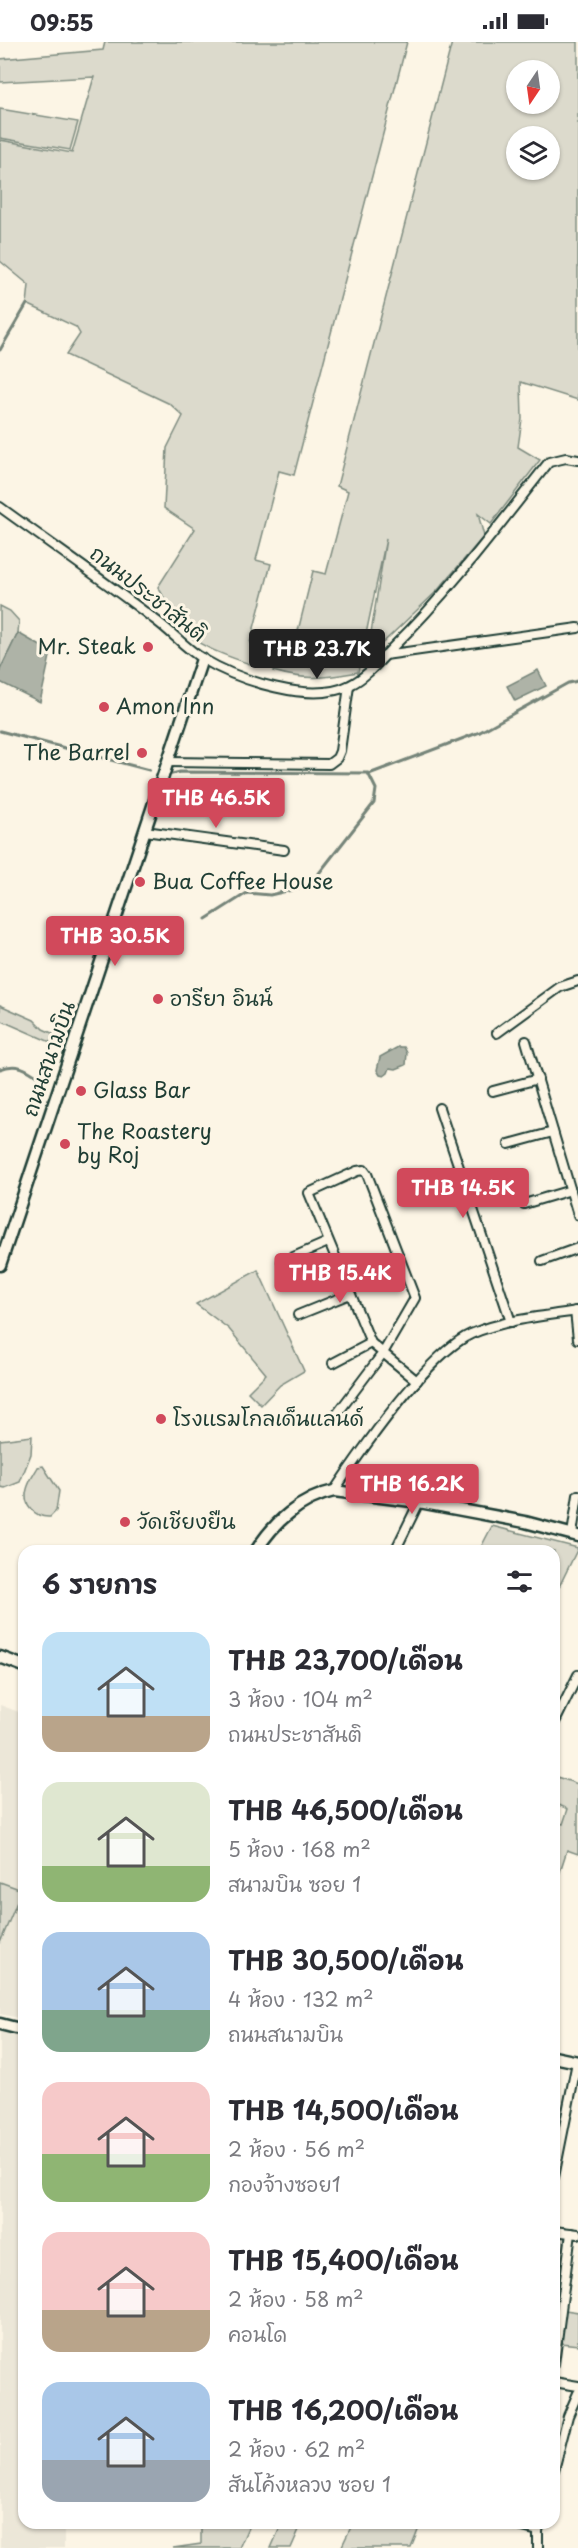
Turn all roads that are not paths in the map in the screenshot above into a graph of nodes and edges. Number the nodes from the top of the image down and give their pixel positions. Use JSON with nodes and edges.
{"nodes":[{"id":1,"x":578,"y":460,"type":"edge"},
{"id":2,"x":0,"y":507,"type":"edge"},
{"id":3,"x":578,"y":628,"type":"edge"},
{"id":4,"x":385,"y":655,"type":"junction"},
{"id":5,"x":202,"y":659,"type":"junction"},
{"id":6,"x":349,"y":686,"type":"junction"},
{"id":7,"x":168,"y":762,"type":"junction"},
{"id":8,"x":144,"y":831,"type":"junction"},
{"id":9,"x":284,"y":850,"type":"dead end"},
{"id":10,"x":578,"y":981,"type":"edge"},
{"id":11,"x":497,"y":1033,"type":"dead end"},
{"id":12,"x":526,"y":1041,"type":"dead end"},
{"id":13,"x":538,"y":1079,"type":"junction"},
{"id":14,"x":493,"y":1091,"type":"dead end"},
{"id":15,"x":439,"y":1108,"type":"dead end"},
{"id":16,"x":553,"y":1132,"type":"junction"},
{"id":17,"x":509,"y":1144,"type":"dead end"},
{"id":18,"x":571,"y":1190,"type":"junction"},
{"id":19,"x":524,"y":1204,"type":"dead end"},
{"id":20,"x":578,"y":1215,"type":"edge"},
{"id":21,"x":328,"y":1242,"type":"junction"},
{"id":22,"x":578,"y":1248,"type":"edge"},
{"id":23,"x":542,"y":1261,"type":"dead end"},
{"id":24,"x":282,"y":1262,"type":"dead end"},
{"id":25,"x":0,"y":1265,"type":"edge"},
{"id":26,"x":350,"y":1294,"type":"junction"},
{"id":27,"x":576,"y":1311,"type":"edge"},
{"id":28,"x":298,"y":1315,"type":"dead end"},
{"id":29,"x":511,"y":1322,"type":"junction"},
{"id":30,"x":578,"y":1339,"type":"edge"},
{"id":31,"x":372,"y":1343,"type":"junction"},
{"id":32,"x":383,"y":1353,"type":"junction"},
{"id":33,"x":333,"y":1363,"type":"dead end"},
{"id":34,"x":417,"y":1381,"type":"junction"},
{"id":35,"x":334,"y":1418,"type":"dead end"},
{"id":36,"x":334,"y":1491,"type":"junction"},
{"id":37,"x":578,"y":1495,"type":"edge"},
{"id":38,"x":419,"y":1502,"type":"junction"},
{"id":39,"x":575,"y":1535,"type":"edge"},
{"id":40,"x":260,"y":1545,"type":"edge"},
{"id":41,"x":398,"y":1545,"type":"edge"},
{"id":42,"x":0,"y":1658,"type":"edge"},
{"id":43,"x":18,"y":1664,"type":"edge"},
{"id":44,"x":578,"y":1675,"type":"edge"},
{"id":45,"x":560,"y":1712,"type":"edge"},
{"id":46,"x":0,"y":2024,"type":"edge"},
{"id":47,"x":18,"y":2028,"type":"edge"},
{"id":48,"x":560,"y":2058,"type":"edge"},
{"id":49,"x":578,"y":2062,"type":"edge"},
{"id":50,"x":560,"y":2148,"type":"edge"},
{"id":51,"x":574,"y":2234,"type":"edge"},
{"id":52,"x":560,"y":2325,"type":"edge"},
{"id":53,"x":560,"y":2383,"type":"edge"},
{"id":54,"x":578,"y":2386,"type":"edge"},
{"id":55,"x":578,"y":2393,"type":"edge"},
{"id":56,"x":560,"y":2447,"type":"edge"},
{"id":57,"x":539,"y":2529,"type":"edge"},
{"id":58,"x":538,"y":2548,"type":"edge"}],
"edges":[{"from":1,"to":4,"type":"street","name":"ถนนประชาสันติ"},
{"from":2,"to":5,"type":"street","name":"ถนนประชาสันติ"},
{"from":3,"to":4,"type":"street"},
{"from":4,"to":6,"type":"street","name":"ถนนประชาสันติ"},
{"from":5,"to":6,"type":"street","name":"ถนนประชาสันติ"},
{"from":5,"to":7,"type":"street","name":"ถนนสนามบิน"},
{"from":6,"to":7,"type":"street"},
{"from":7,"to":8,"type":"street","name":"ถนนสนามบิน"},
{"from":8,"to":9,"type":"street"},
{"from":8,"to":25,"type":"street","name":"ถนนสนามบิน"},
{"from":10,"to":11,"type":"street"},
{"from":12,"to":13,"type":"street"},
{"from":13,"to":14,"type":"street"},
{"from":13,"to":16,"type":"street"},
{"from":15,"to":29,"type":"street"},
{"from":16,"to":17,"type":"street"},
{"from":16,"to":18,"type":"street"},
{"from":18,"to":19,"type":"street"},
{"from":18,"to":20,"type":"street"},
{"from":21,"to":24,"type":"street"},
{"from":21,"to":26,"type":"street"},
{"from":21,"to":32,"type":"street"},
{"from":22,"to":23,"type":"street"},
{"from":26,"to":28,"type":"street"},
{"from":26,"to":31,"type":"street"},
{"from":27,"to":29,"type":"street"},
{"from":27,"to":30,"type":"street"},
{"from":29,"to":34,"type":"street"},
{"from":31,"to":32,"type":"street"},
{"from":31,"to":33,"type":"street"},
{"from":32,"to":34,"type":"street"},
{"from":32,"to":35,"type":"street"},
{"from":34,"to":36,"type":"street"},
{"from":36,"to":38,"type":"street"},
{"from":36,"to":40,"type":"street"},
{"from":37,"to":39,"type":"street"},
{"from":38,"to":39,"type":"street"},
{"from":38,"to":41,"type":"street"},
{"from":42,"to":43,"type":"street"},
{"from":44,"to":45,"type":"street"},
{"from":46,"to":47,"type":"street"},
{"from":48,"to":49,"type":"street"},
{"from":49,"to":50,"type":"street"},
{"from":51,"to":52,"type":"street"},
{"from":53,"to":54,"type":"street"},
{"from":55,"to":56,"type":"street"},
{"from":57,"to":58,"type":"street"}]}
